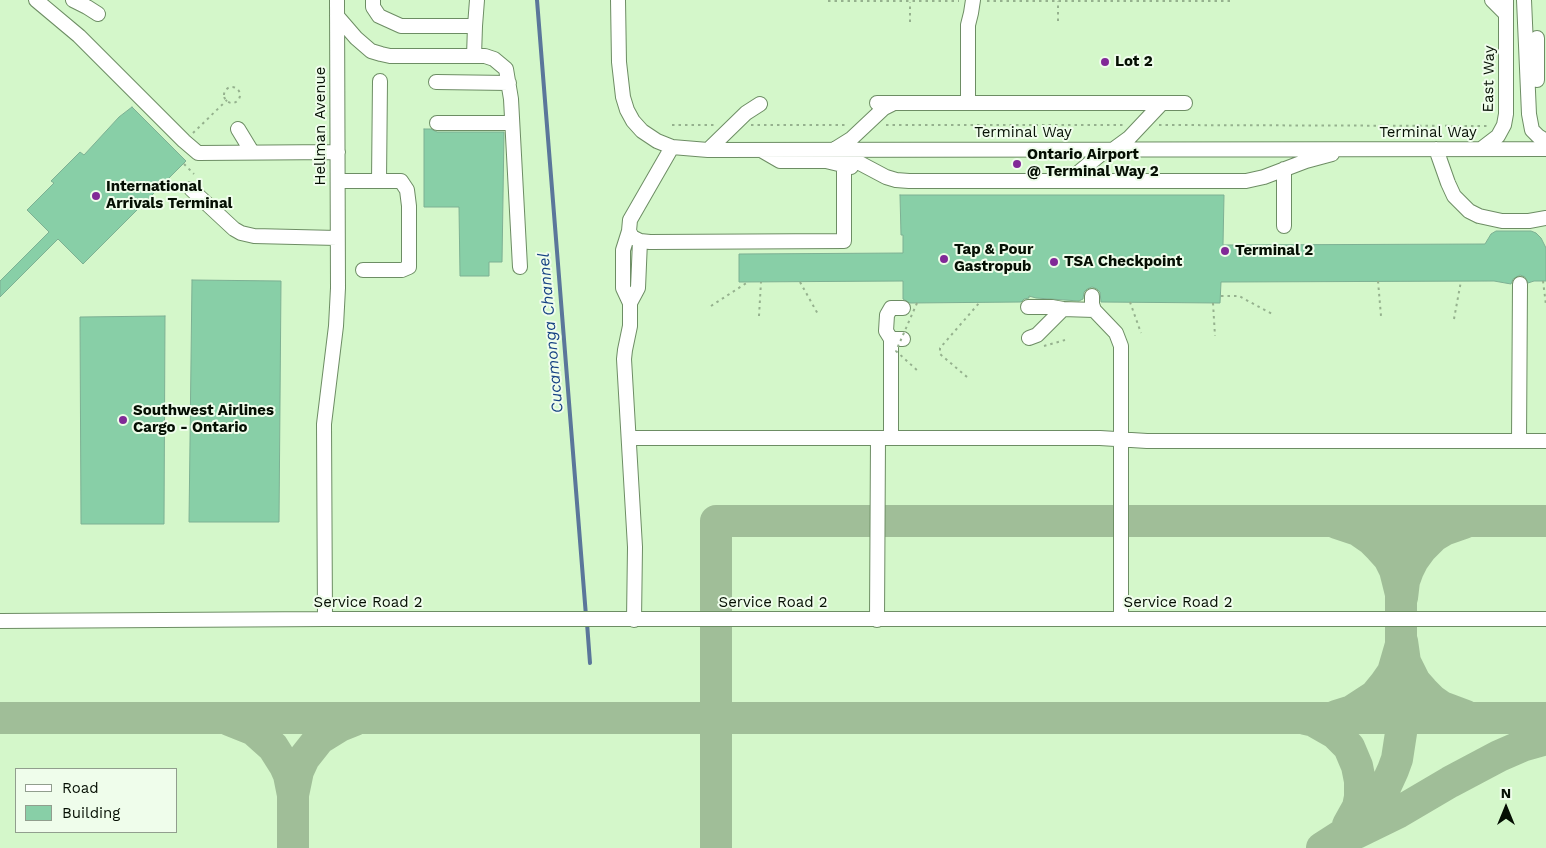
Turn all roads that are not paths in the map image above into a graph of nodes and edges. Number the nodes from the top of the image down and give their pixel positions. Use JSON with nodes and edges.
{"nodes":[{"id":1,"x":36,"y":0,"type":"edge"},
{"id":2,"x":73,"y":0,"type":"edge"},
{"id":3,"x":338,"y":0,"type":"edge"},
{"id":4,"x":373,"y":0,"type":"edge"},
{"id":5,"x":477,"y":0,"type":"edge"},
{"id":6,"x":618,"y":0,"type":"edge"},
{"id":7,"x":1492,"y":0,"type":"edge"},
{"id":8,"x":1524,"y":0,"type":"edge"},
{"id":9,"x":970,"y":1,"type":"edge"},
{"id":10,"x":1506,"y":7,"type":"edge"},
{"id":11,"x":98,"y":14,"type":"dead end"},
{"id":12,"x":337,"y":16,"type":"junction"},
{"id":13,"x":1525,"y":25,"type":"junction"},
{"id":14,"x":475,"y":26,"type":"junction"},
{"id":15,"x":1542,"y":43,"type":"edge"},
{"id":16,"x":474,"y":56,"type":"junction"},
{"id":17,"x":1537,"y":80,"type":"edge"},
{"id":18,"x":380,"y":81,"type":"dead end"},
{"id":19,"x":436,"y":82,"type":"dead end"},
{"id":20,"x":509,"y":83,"type":"junction"},
{"id":21,"x":877,"y":103,"type":"dead end"},
{"id":22,"x":896,"y":103,"type":"junction"},
{"id":23,"x":968,"y":103,"type":"junction"},
{"id":24,"x":1162,"y":103,"type":"junction"},
{"id":25,"x":1185,"y":103,"type":"dead end"},
{"id":26,"x":760,"y":104,"type":"dead end"},
{"id":27,"x":437,"y":123,"type":"dead end"},
{"id":28,"x":512,"y":123,"type":"junction"},
{"id":29,"x":238,"y":129,"type":"dead end"},
{"id":30,"x":1546,"y":141,"type":"edge"},
{"id":31,"x":672,"y":147,"type":"junction"},
{"id":32,"x":1114,"y":149,"type":"junction"},
{"id":33,"x":1354,"y":149,"type":"junction"},
{"id":34,"x":1436,"y":149,"type":"junction"},
{"id":35,"x":1481,"y":149,"type":"junction"},
{"id":36,"x":1546,"y":149,"type":"edge"},
{"id":37,"x":708,"y":150,"type":"junction"},
{"id":38,"x":761,"y":150,"type":"junction"},
{"id":39,"x":834,"y":150,"type":"junction"},
{"id":40,"x":252,"y":152,"type":"junction"},
{"id":41,"x":338,"y":152,"type":"junction"},
{"id":42,"x":844,"y":165,"type":"junction"},
{"id":43,"x":1284,"y":169,"type":"junction"},
{"id":44,"x":874,"y":171,"type":"junction"},
{"id":45,"x":1063,"y":180,"type":"junction"},
{"id":46,"x":338,"y":181,"type":"junction"},
{"id":47,"x":379,"y":181,"type":"junction"},
{"id":48,"x":191,"y":189,"type":"dead end"},
{"id":49,"x":1546,"y":218,"type":"edge"},
{"id":50,"x":1284,"y":226,"type":"dead end"},
{"id":51,"x":634,"y":236,"type":"junction"},
{"id":52,"x":337,"y":245,"type":"junction"},
{"id":53,"x":520,"y":267,"type":"dead end"},
{"id":54,"x":363,"y":270,"type":"dead end"},
{"id":55,"x":1520,"y":284,"type":"dead end"},
{"id":56,"x":903,"y":308,"type":"dead end"},
{"id":57,"x":1063,"y":310,"type":"junction"},
{"id":58,"x":629,"y":438,"type":"junction"},
{"id":59,"x":884,"y":438,"type":"junction"},
{"id":60,"x":1120,"y":439,"type":"junction"},
{"id":61,"x":1519,"y":441,"type":"junction"},
{"id":62,"x":1546,"y":441,"type":"edge"},
{"id":63,"x":325,"y":619,"type":"junction"},
{"id":64,"x":1121,"y":619,"type":"junction"},
{"id":65,"x":1546,"y":619,"type":"edge"},
{"id":66,"x":634,"y":620,"type":"junction"},
{"id":67,"x":877,"y":620,"type":"junction"},
{"id":68,"x":0,"y":621,"type":"edge"}],
"edges":[{"from":1,"to":40,"type":"street"},
{"from":2,"to":11,"type":"street"},
{"from":3,"to":12,"type":"street","name":"Hellman Avenue"},
{"from":4,"to":14,"type":"street"},
{"from":5,"to":14,"type":"street"},
{"from":6,"to":31,"type":"street","name":"Terminal Way"},
{"from":7,"to":10,"type":"street"},
{"from":8,"to":13,"type":"street"},
{"from":9,"to":23,"type":"street"},
{"from":10,"to":35,"type":"street","name":"East Way"},
{"from":12,"to":16,"type":"street"},
{"from":12,"to":41,"type":"street","name":"Hellman Avenue"},
{"from":13,"to":15,"type":"street"},
{"from":13,"to":17,"type":"street"},
{"from":14,"to":16,"type":"street"},
{"from":15,"to":17,"type":"street"},
{"from":16,"to":20,"type":"street"},
{"from":17,"to":30,"type":"street"},
{"from":18,"to":47,"type":"street"},
{"from":19,"to":20,"type":"street"},
{"from":20,"to":28,"type":"street"},
{"from":21,"to":22,"type":"street"},
{"from":22,"to":23,"type":"street"},
{"from":22,"to":39,"type":"street"},
{"from":23,"to":24,"type":"street"},
{"from":24,"to":25,"type":"street"},
{"from":24,"to":32,"type":"street"},
{"from":26,"to":37,"type":"street"},
{"from":27,"to":28,"type":"street"},
{"from":28,"to":53,"type":"street"},
{"from":29,"to":40,"type":"street"},
{"from":31,"to":37,"type":"street","name":"Terminal Way"},
{"from":31,"to":51,"type":"street"},
{"from":32,"to":33,"type":"street","name":"Terminal Way"},
{"from":32,"to":39,"type":"street","name":"Terminal Way"},
{"from":32,"to":45,"type":"street"},
{"from":33,"to":34,"type":"street","name":"Terminal Way"},
{"from":33,"to":43,"type":"street"},
{"from":34,"to":35,"type":"street","name":"Terminal Way"},
{"from":34,"to":49,"type":"street"},
{"from":35,"to":36,"type":"street","name":"Terminal Way"},
{"from":37,"to":38,"type":"street","name":"Terminal Way"},
{"from":38,"to":39,"type":"street","name":"Terminal Way"},
{"from":38,"to":42,"type":"street"},
{"from":39,"to":44,"type":"street"},
{"from":40,"to":41,"type":"street"},
{"from":41,"to":46,"type":"street","name":"Hellman Avenue"},
{"from":42,"to":44,"type":"street"},
{"from":42,"to":51,"type":"street"},
{"from":43,"to":45,"type":"street"},
{"from":43,"to":50,"type":"street"},
{"from":44,"to":45,"type":"street"},
{"from":46,"to":47,"type":"street"},
{"from":46,"to":52,"type":"street","name":"Hellman Avenue"},
{"from":47,"to":54,"type":"street"},
{"from":48,"to":52,"type":"street"},
{"from":51,"to":58,"type":"street"},
{"from":52,"to":63,"type":"street","name":"Hellman Avenue"},
{"from":55,"to":61,"type":"street"},
{"from":56,"to":59,"type":"street"},
{"from":57,"to":57,"type":"street"},
{"from":57,"to":60,"type":"street"},
{"from":58,"to":59,"type":"street"},
{"from":58,"to":66,"type":"street"},
{"from":59,"to":60,"type":"street"},
{"from":59,"to":67,"type":"street"},
{"from":60,"to":61,"type":"street"},
{"from":60,"to":64,"type":"street"},
{"from":61,"to":62,"type":"street"},
{"from":63,"to":66,"type":"street","name":"Service Road 2"},
{"from":63,"to":68,"type":"street","name":"Service Road 2"},
{"from":64,"to":65,"type":"street","name":"Service Road 2"},
{"from":64,"to":67,"type":"street","name":"Service Road 2"},
{"from":66,"to":67,"type":"street","name":"Service Road 2"}]}
